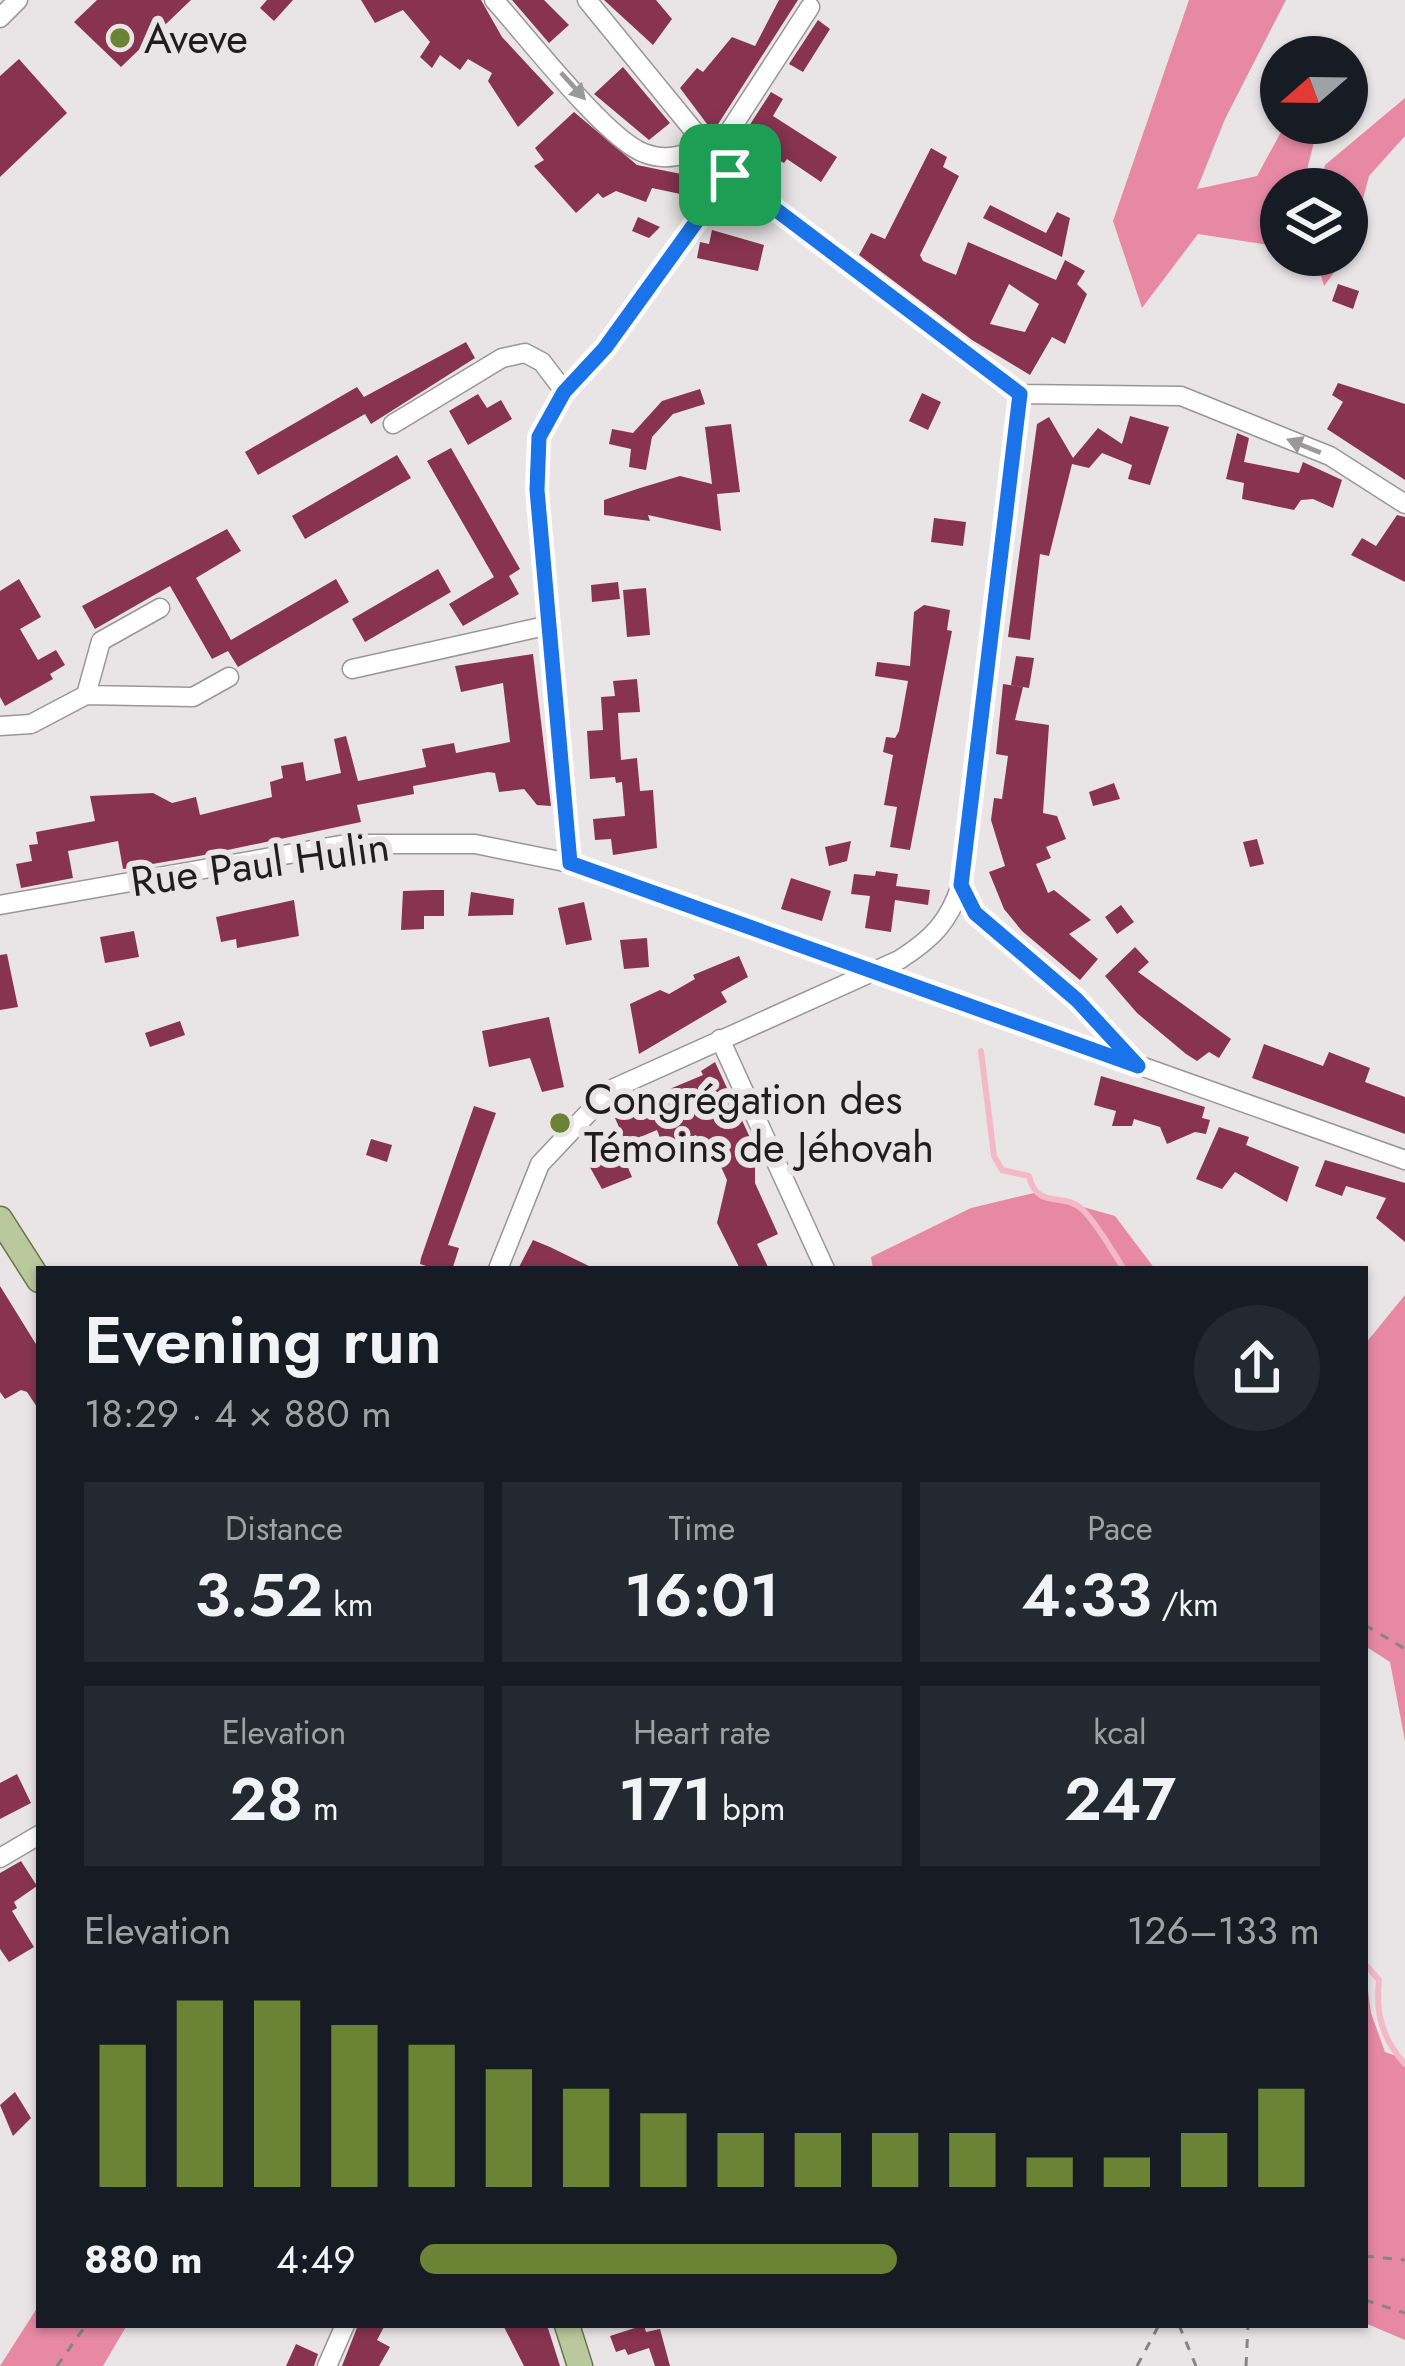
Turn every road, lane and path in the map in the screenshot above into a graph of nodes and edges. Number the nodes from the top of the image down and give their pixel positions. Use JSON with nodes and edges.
{"nodes":[{"id":1,"x":19,"y":0,"type":"edge"},
{"id":2,"x":494,"y":0,"type":"edge"},
{"id":3,"x":587,"y":0,"type":"edge"},
{"id":4,"x":810,"y":8,"type":"dead end"},
{"id":5,"x":0,"y":18,"type":"edge"},
{"id":6,"x":710,"y":150,"type":"junction"},
{"id":7,"x":730,"y":175,"type":"junction"},
{"id":8,"x":564,"y":392,"type":"junction"},
{"id":9,"x":1020,"y":394,"type":"junction"},
{"id":10,"x":393,"y":424,"type":"dead end"},
{"id":11,"x":1405,"y":505,"type":"edge"},
{"id":12,"x":160,"y":608,"type":"dead end"},
{"id":13,"x":550,"y":625,"type":"junction"},
{"id":14,"x":352,"y":670,"type":"dead end"},
{"id":15,"x":229,"y":677,"type":"dead end"},
{"id":16,"x":86,"y":695,"type":"junction"},
{"id":17,"x":0,"y":726,"type":"edge"},
{"id":18,"x":570,"y":863,"type":"junction"},
{"id":19,"x":961,"y":885,"type":"junction"},
{"id":20,"x":0,"y":905,"type":"edge"},
{"id":21,"x":871,"y":970,"type":"junction"},
{"id":22,"x":720,"y":1039,"type":"junction"},
{"id":23,"x":1138,"y":1066,"type":"junction"},
{"id":24,"x":1405,"y":1160,"type":"edge"},
{"id":25,"x":0,"y":1219,"type":"edge"},
{"id":26,"x":499,"y":1266,"type":"edge"},
{"id":27,"x":824,"y":1266,"type":"edge"},
{"id":28,"x":36,"y":1275,"type":"edge"},
{"id":29,"x":1368,"y":1627,"type":"edge"},
{"id":30,"x":1405,"y":1657,"type":"edge"},
{"id":31,"x":36,"y":1836,"type":"edge"},
{"id":32,"x":0,"y":1858,"type":"edge"},
{"id":33,"x":1368,"y":2256,"type":"edge"},
{"id":34,"x":1405,"y":2260,"type":"edge"},
{"id":35,"x":1368,"y":2301,"type":"edge"},
{"id":36,"x":1405,"y":2313,"type":"edge"},
{"id":37,"x":84,"y":2328,"type":"edge"},
{"id":38,"x":344,"y":2328,"type":"edge"},
{"id":39,"x":568,"y":2328,"type":"edge"},
{"id":40,"x":1157,"y":2328,"type":"edge"},
{"id":41,"x":1180,"y":2328,"type":"edge"},
{"id":42,"x":1247,"y":2328,"type":"edge"},
{"id":43,"x":57,"y":2366,"type":"edge"},
{"id":44,"x":327,"y":2366,"type":"edge"},
{"id":45,"x":580,"y":2366,"type":"edge"},
{"id":46,"x":1137,"y":2366,"type":"edge"},
{"id":47,"x":1196,"y":2366,"type":"edge"},
{"id":48,"x":1246,"y":2366,"type":"edge"}],
"edges":[{"from":1,"to":5,"type":"street"},
{"from":2,"to":6,"type":"street","one_way":true},
{"from":3,"to":6,"type":"street"},
{"from":4,"to":6,"type":"street"},
{"from":6,"to":7,"type":"street"},
{"from":7,"to":8,"type":"street"},
{"from":7,"to":9,"type":"street"},
{"from":8,"to":10,"type":"street"},
{"from":8,"to":13,"type":"street"},
{"from":11,"to":9,"type":"street","one_way":true},
{"from":9,"to":19,"type":"street"},
{"from":12,"to":16,"type":"street"},
{"from":13,"to":14,"type":"street"},
{"from":13,"to":18,"type":"street"},
{"from":15,"to":16,"type":"street"},
{"from":16,"to":17,"type":"street"},
{"from":18,"to":20,"type":"street","name":"Rue Paul Hulin"},
{"from":18,"to":21,"type":"street","name":"Rue Paul Hulin"},
{"from":19,"to":21,"type":"street"},
{"from":19,"to":23,"type":"street"},
{"from":21,"to":22,"type":"street"},
{"from":21,"to":23,"type":"street","name":"Rue Paul Hulin"},
{"from":22,"to":26,"type":"street"},
{"from":22,"to":27,"type":"street"},
{"from":23,"to":24,"type":"street","name":"Rue Paul Hulin"},
{"from":25,"to":28,"type":"main road"},
{"from":29,"to":30,"type":"path"},
{"from":31,"to":32,"type":"street"},
{"from":33,"to":34,"type":"path"},
{"from":35,"to":36,"type":"path"},
{"from":37,"to":43,"type":"path"},
{"from":38,"to":44,"type":"street"},
{"from":39,"to":45,"type":"main road"},
{"from":40,"to":46,"type":"path"},
{"from":41,"to":47,"type":"path"},
{"from":42,"to":48,"type":"path"}]}
